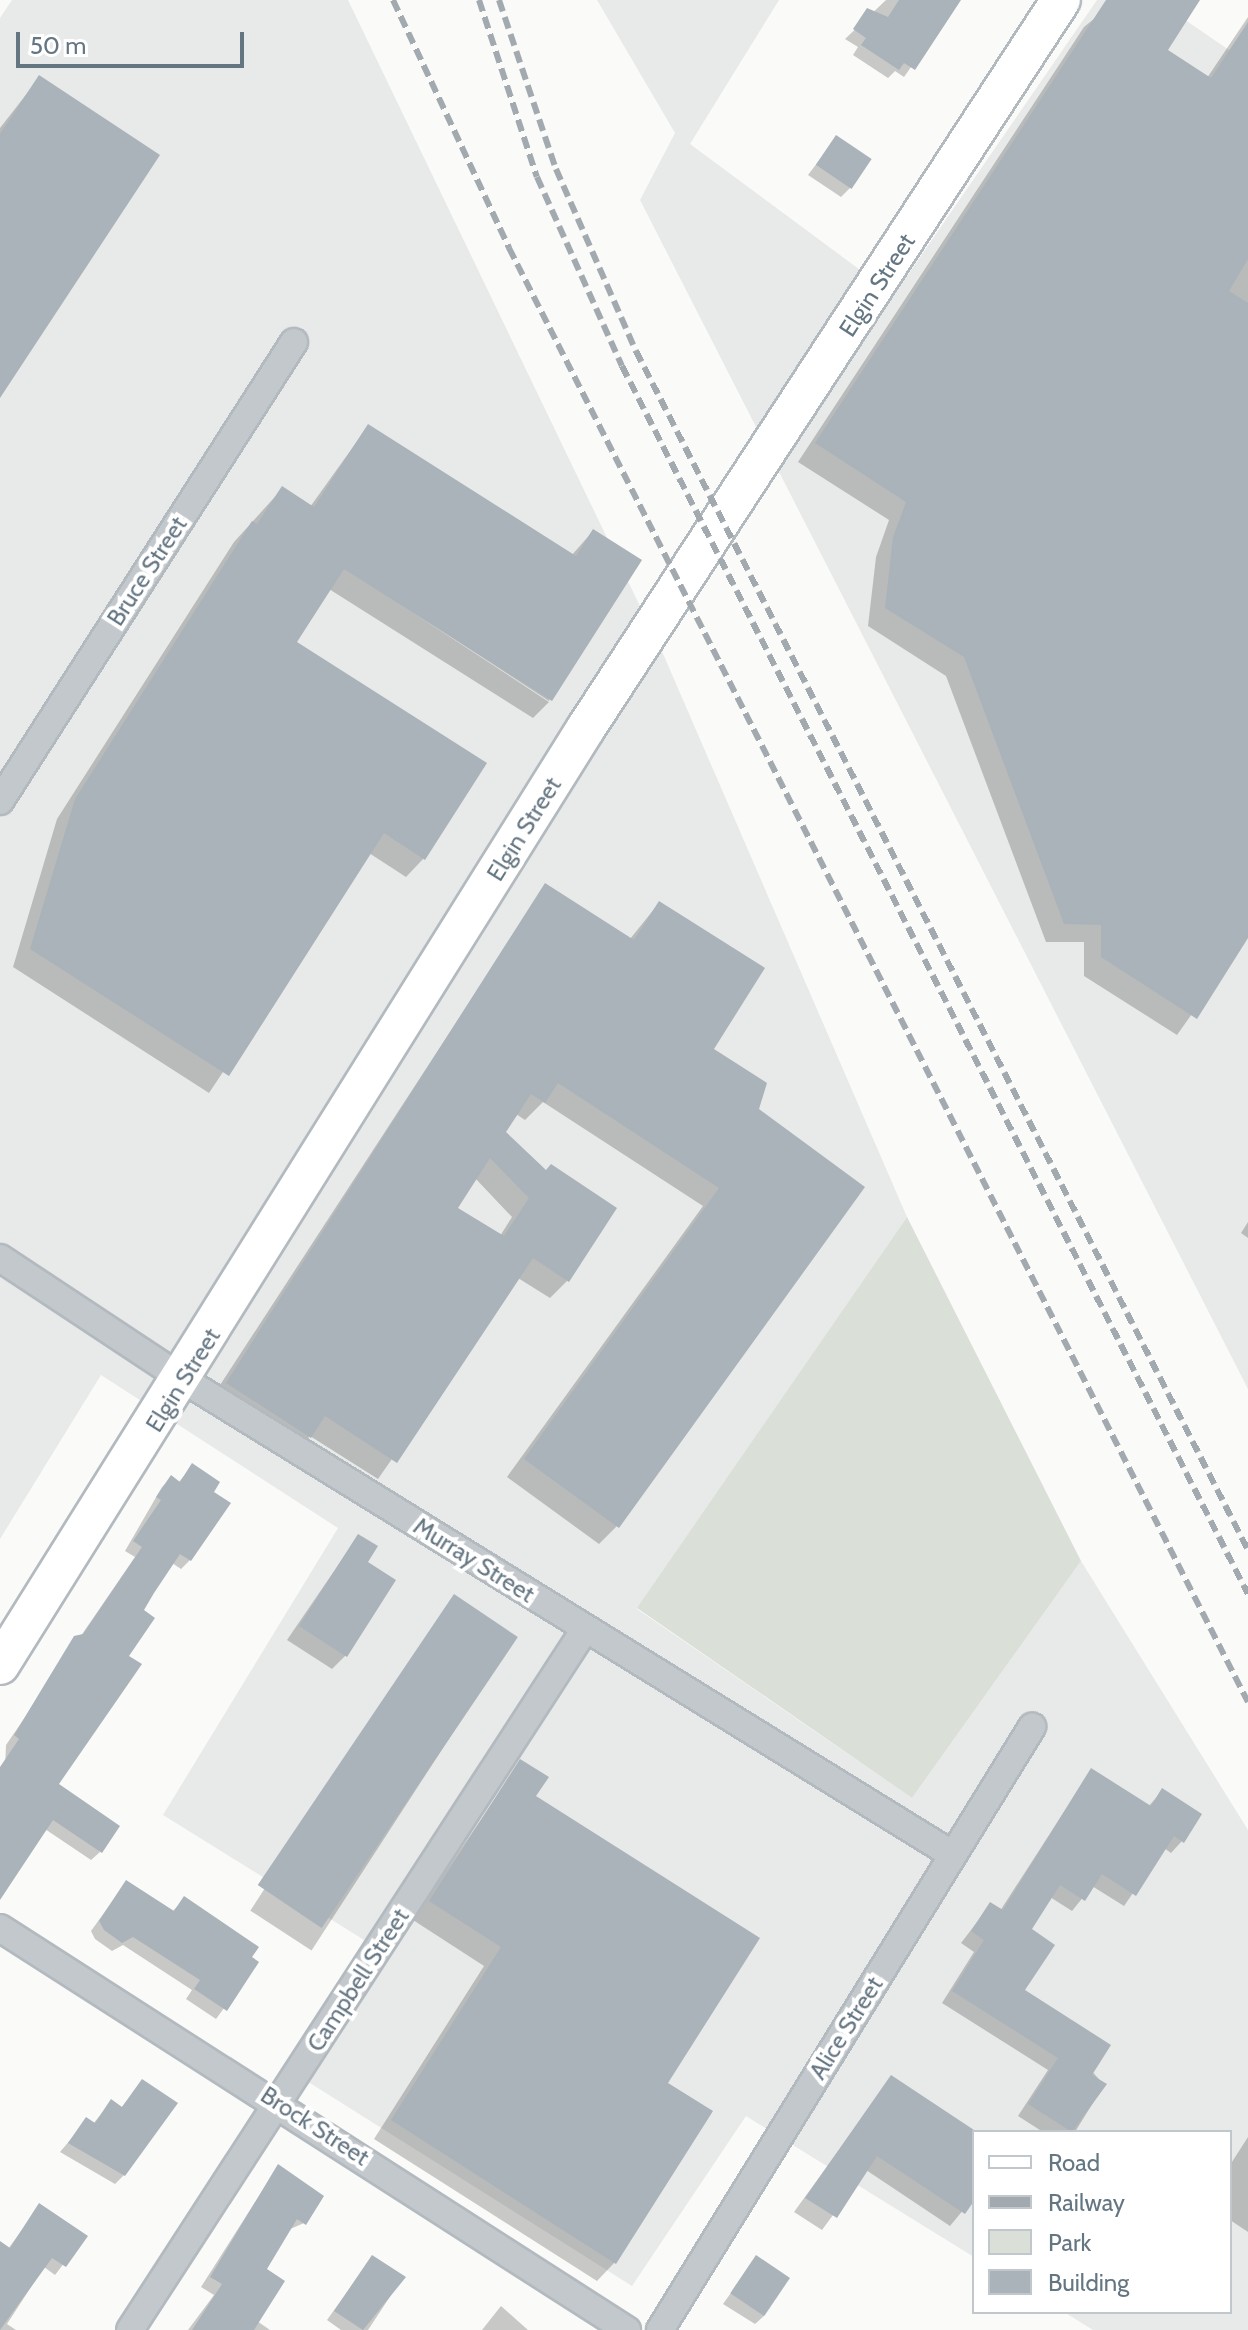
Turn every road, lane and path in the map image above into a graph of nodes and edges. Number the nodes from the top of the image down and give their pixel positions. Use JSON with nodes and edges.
{"nodes":[{"id":1,"x":1061,"y":0,"type":"edge"},
{"id":2,"x":294,"y":342,"type":"dead end"},
{"id":3,"x":0,"y":801,"type":"edge"},
{"id":4,"x":0,"y":1258,"type":"edge"},
{"id":5,"x":184,"y":1380,"type":"junction"},
{"id":6,"x":585,"y":1629,"type":"junction"},
{"id":7,"x":0,"y":1665,"type":"edge"},
{"id":8,"x":1032,"y":1727,"type":"dead end"},
{"id":9,"x":953,"y":1855,"type":"junction"},
{"id":10,"x":0,"y":1928,"type":"edge"},
{"id":11,"x":279,"y":2102,"type":"junction"},
{"id":12,"x":130,"y":2330,"type":"edge"},
{"id":13,"x":627,"y":2330,"type":"edge"},
{"id":14,"x":660,"y":2330,"type":"edge"}],
"edges":[{"from":1,"to":5,"type":"main road","name":"Elgin Street"},
{"from":2,"to":3,"type":"street","name":"Bruce Street"},
{"from":4,"to":5,"type":"street","name":"Murray Street"},
{"from":5,"to":6,"type":"street","name":"Murray Street"},
{"from":5,"to":7,"type":"main road","name":"Elgin Street"},
{"from":6,"to":9,"type":"street","name":"Murray Street"},
{"from":6,"to":11,"type":"street","name":"Campbell Street"},
{"from":8,"to":9,"type":"street","name":"Alice Street"},
{"from":9,"to":14,"type":"street","name":"Alice Street"},
{"from":10,"to":11,"type":"street","name":"Brock Street"},
{"from":11,"to":12,"type":"street","name":"Campbell Street"},
{"from":11,"to":13,"type":"street","name":"Brock Street"}]}
